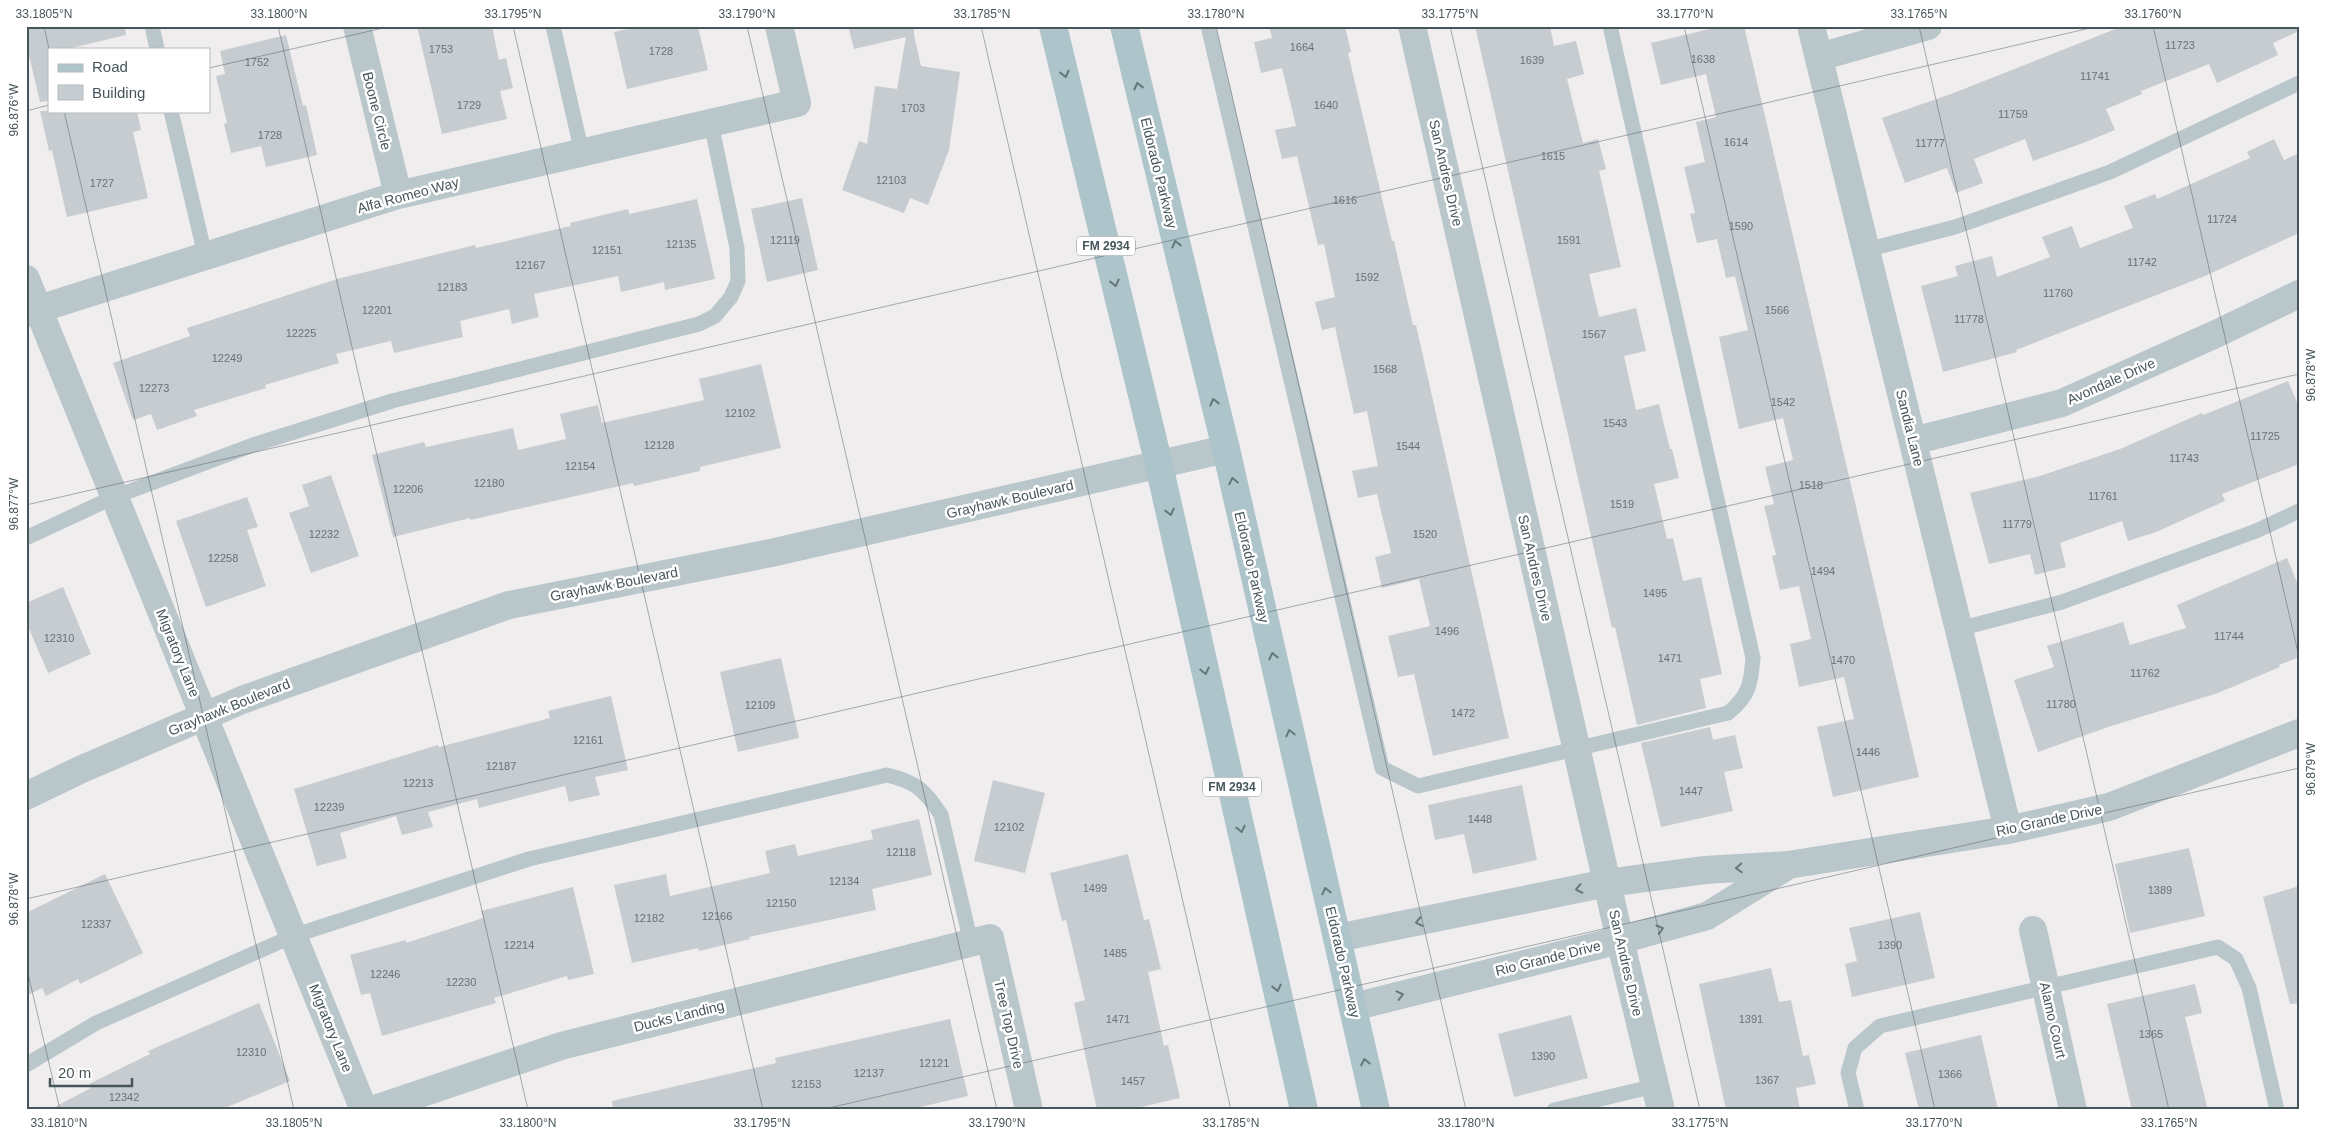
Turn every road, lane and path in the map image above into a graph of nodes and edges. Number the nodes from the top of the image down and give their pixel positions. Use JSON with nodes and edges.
{"nodes":[{"id":1,"x":152,"y":26,"type":"edge"},
{"id":2,"x":357,"y":26,"type":"edge"},
{"id":3,"x":553,"y":26,"type":"edge"},
{"id":4,"x":779,"y":26,"type":"edge"},
{"id":5,"x":1053,"y":26,"type":"edge"},
{"id":6,"x":1124,"y":26,"type":"edge"},
{"id":7,"x":1208,"y":26,"type":"edge"},
{"id":8,"x":1412,"y":26,"type":"edge"},
{"id":9,"x":1610,"y":26,"type":"edge"},
{"id":10,"x":1811,"y":26,"type":"edge"},
{"id":11,"x":1928,"y":26,"type":"edge"},
{"id":12,"x":157,"y":48,"type":"edge"},
{"id":13,"x":1819,"y":57,"type":"junction"},
{"id":14,"x":2299,"y":83,"type":"edge"},
{"id":15,"x":171,"y":112,"type":"edge"},
{"id":16,"x":711,"y":123,"type":"junction"},
{"id":17,"x":582,"y":153,"type":"junction"},
{"id":18,"x":398,"y":195,"type":"junction"},
{"id":19,"x":1866,"y":250,"type":"junction"},
{"id":20,"x":205,"y":256,"type":"junction"},
{"id":21,"x":26,"y":279,"type":"edge"},
{"id":22,"x":2299,"y":294,"type":"edge"},
{"id":23,"x":32,"y":311,"type":"edge"},
{"id":24,"x":1913,"y":441,"type":"junction"},
{"id":25,"x":1226,"y":449,"type":"junction"},
{"id":26,"x":1159,"y":465,"type":"junction"},
{"id":27,"x":114,"y":497,"type":"junction"},
{"id":28,"x":2299,"y":511,"type":"edge"},
{"id":29,"x":26,"y":538,"type":"edge"},
{"id":30,"x":1959,"y":629,"type":"junction"},
{"id":31,"x":203,"y":717,"type":"junction"},
{"id":32,"x":2299,"y":733,"type":"edge"},
{"id":33,"x":1577,"y":749,"type":"junction"},
{"id":34,"x":26,"y":796,"type":"edge"},
{"id":35,"x":2008,"y":830,"type":"junction"},
{"id":36,"x":1788,"y":865,"type":"junction"},
{"id":37,"x":1607,"y":883,"type":"junction"},
{"id":38,"x":2033,"y":930,"type":"dead end"},
{"id":39,"x":293,"y":936,"type":"junction"},
{"id":40,"x":1337,"y":938,"type":"junction"},
{"id":41,"x":1620,"y":940,"type":"junction"},
{"id":42,"x":981,"y":941,"type":"junction"},
{"id":43,"x":2046,"y":987,"type":"junction"},
{"id":44,"x":1353,"y":1007,"type":"junction"},
{"id":45,"x":26,"y":1065,"type":"edge"},
{"id":46,"x":1658,"y":1098,"type":"edge"},
{"id":47,"x":364,"y":1110,"type":"edge"},
{"id":48,"x":372,"y":1110,"type":"edge"},
{"id":49,"x":1029,"y":1110,"type":"edge"},
{"id":50,"x":1304,"y":1110,"type":"edge"},
{"id":51,"x":1376,"y":1110,"type":"edge"},
{"id":52,"x":1554,"y":1110,"type":"edge"},
{"id":53,"x":1857,"y":1110,"type":"edge"},
{"id":54,"x":2073,"y":1110,"type":"edge"},
{"id":55,"x":2277,"y":1110,"type":"edge"}],
"edges":[{"from":1,"to":12,"type":"lane"},
{"from":2,"to":18,"type":"street","name":"Boone Circle"},
{"from":3,"to":17,"type":"lane"},
{"from":4,"to":16,"type":"street","name":"Alfa Romeo Way"},
{"from":5,"to":26,"type":"main road","number":"FM 2934","one_way":true},
{"from":25,"to":6,"type":"main road","name":"Eldorado Parkway","one_way":true},
{"from":7,"to":33,"type":"lane"},
{"from":8,"to":33,"type":"street","name":"San Andres Drive"},
{"from":9,"to":33,"type":"lane"},
{"from":10,"to":13,"type":"street","name":"Sandia Lane"},
{"from":11,"to":13,"type":"street"},
{"from":13,"to":19,"type":"street","name":"Sandia Lane"},
{"from":14,"to":19,"type":"lane"},
{"from":15,"to":20,"type":"lane"},
{"from":16,"to":17,"type":"street","name":"Alfa Romeo Way"},
{"from":16,"to":27,"type":"lane"},
{"from":17,"to":18,"type":"street","name":"Alfa Romeo Way"},
{"from":18,"to":20,"type":"street","name":"Alfa Romeo Way"},
{"from":19,"to":24,"type":"street","name":"Sandia Lane"},
{"from":20,"to":23,"type":"street","name":"Alfa Romeo Way"},
{"from":21,"to":23,"type":"street","name":"Migratory Lane"},
{"from":22,"to":24,"type":"street","name":"Avondale Drive"},
{"from":23,"to":27,"type":"street","name":"Migratory Lane"},
{"from":24,"to":30,"type":"street","name":"Sandia Lane"},
{"from":25,"to":26,"type":"street","name":"Grayhawk Boulevard"},
{"from":40,"to":25,"type":"main road","name":"Eldorado Parkway","one_way":true},
{"from":26,"to":31,"type":"street","name":"Grayhawk Boulevard"},
{"from":26,"to":50,"type":"main road","number":"FM 2934","one_way":true},
{"from":27,"to":29,"type":"lane"},
{"from":27,"to":31,"type":"street","name":"Migratory Lane"},
{"from":28,"to":30,"type":"lane"},
{"from":30,"to":35,"type":"street","name":"Sandia Lane"},
{"from":31,"to":34,"type":"street","name":"Grayhawk Boulevard"},
{"from":31,"to":39,"type":"street","name":"Migratory Lane"},
{"from":32,"to":35,"type":"street","name":"Rio Grande Drive"},
{"from":33,"to":37,"type":"street","name":"San Andres Drive"},
{"from":35,"to":36,"type":"street","name":"Rio Grande Drive"},
{"from":36,"to":37,"type":"street","name":"Rio Grande Drive","one_way":true},
{"from":41,"to":36,"type":"street","name":"Rio Grande Drive","one_way":true},
{"from":37,"to":40,"type":"street","name":"Rio Grande Drive","one_way":true},
{"from":37,"to":41,"type":"street","name":"San Andres Drive"},
{"from":38,"to":43,"type":"street","name":"Alamo Court"},
{"from":39,"to":42,"type":"lane"},
{"from":39,"to":45,"type":"lane"},
{"from":39,"to":47,"type":"street","name":"Migratory Lane"},
{"from":40,"to":44,"type":"main road","name":"Eldorado Parkway"},
{"from":44,"to":41,"type":"street","name":"Rio Grande Drive","one_way":true},
{"from":41,"to":46,"type":"street","name":"San Andres Drive"},
{"from":42,"to":48,"type":"street","name":"Ducks Landing"},
{"from":42,"to":49,"type":"street","name":"Tree Top Drive"},
{"from":43,"to":53,"type":"lane"},
{"from":43,"to":54,"type":"street","name":"Alamo Court"},
{"from":43,"to":55,"type":"lane"},
{"from":51,"to":44,"type":"main road","name":"Eldorado Parkway","one_way":true},
{"from":46,"to":52,"type":"lane"}]}
